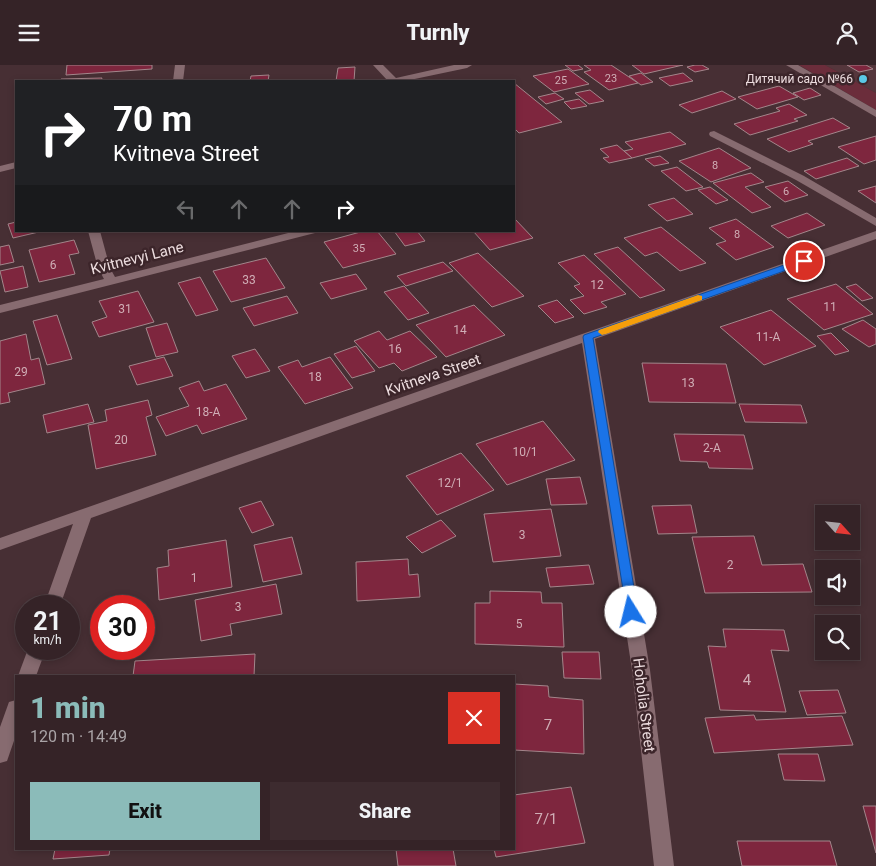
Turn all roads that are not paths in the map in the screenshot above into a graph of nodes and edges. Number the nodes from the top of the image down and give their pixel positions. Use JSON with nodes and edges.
{"nodes":[{"id":1,"x":180,"y":65,"type":"edge"},
{"id":2,"x":378,"y":65,"type":"edge"},
{"id":3,"x":466,"y":65,"type":"edge"},
{"id":4,"x":791,"y":65,"type":"edge"},
{"id":5,"x":178,"y":80,"type":"edge"},
{"id":6,"x":392,"y":80,"type":"edge"},
{"id":7,"x":398,"y":80,"type":"edge"},
{"id":8,"x":876,"y":114,"type":"edge"},
{"id":9,"x":714,"y":134,"type":"dead end"},
{"id":10,"x":15,"y":165,"type":"edge"},
{"id":11,"x":0,"y":169,"type":"edge"},
{"id":12,"x":876,"y":223,"type":"edge"},
{"id":13,"x":94,"y":232,"type":"edge"},
{"id":14,"x":308,"y":232,"type":"edge"},
{"id":15,"x":876,"y":235,"type":"edge"},
{"id":16,"x":111,"y":281,"type":"junction"},
{"id":17,"x":0,"y":309,"type":"edge"},
{"id":18,"x":588,"y":337,"type":"junction"},
{"id":19,"x":84,"y":515,"type":"junction"},
{"id":20,"x":0,"y":544,"type":"edge"},
{"id":21,"x":56,"y":595,"type":"edge"},
{"id":22,"x":33,"y":660,"type":"edge"},
{"id":23,"x":27,"y":675,"type":"edge"},
{"id":24,"x":15,"y":711,"type":"edge"},
{"id":25,"x":0,"y":755,"type":"edge"},
{"id":26,"x":664,"y":866,"type":"edge"}],
"edges":[{"from":1,"to":5,"type":"street"},
{"from":2,"to":6,"type":"street"},
{"from":3,"to":7,"type":"street"},
{"from":4,"to":8,"type":"street"},
{"from":9,"to":12,"type":"street"},
{"from":10,"to":11,"type":"street"},
{"from":13,"to":16,"type":"street"},
{"from":14,"to":16,"type":"street","name":"Kvitnevyi Lane"},
{"from":15,"to":18,"type":"street","name":"Kvitneva Street"},
{"from":16,"to":17,"type":"street","name":"Kvitnevyi Lane"},
{"from":18,"to":19,"type":"street","name":"Kvitneva Street"},
{"from":18,"to":26,"type":"street","name":"Hoholia Street"},
{"from":19,"to":20,"type":"street","name":"Kvitneva Street"},
{"from":19,"to":21,"type":"street"},
{"from":22,"to":23,"type":"street"},
{"from":24,"to":25,"type":"street"}]}
